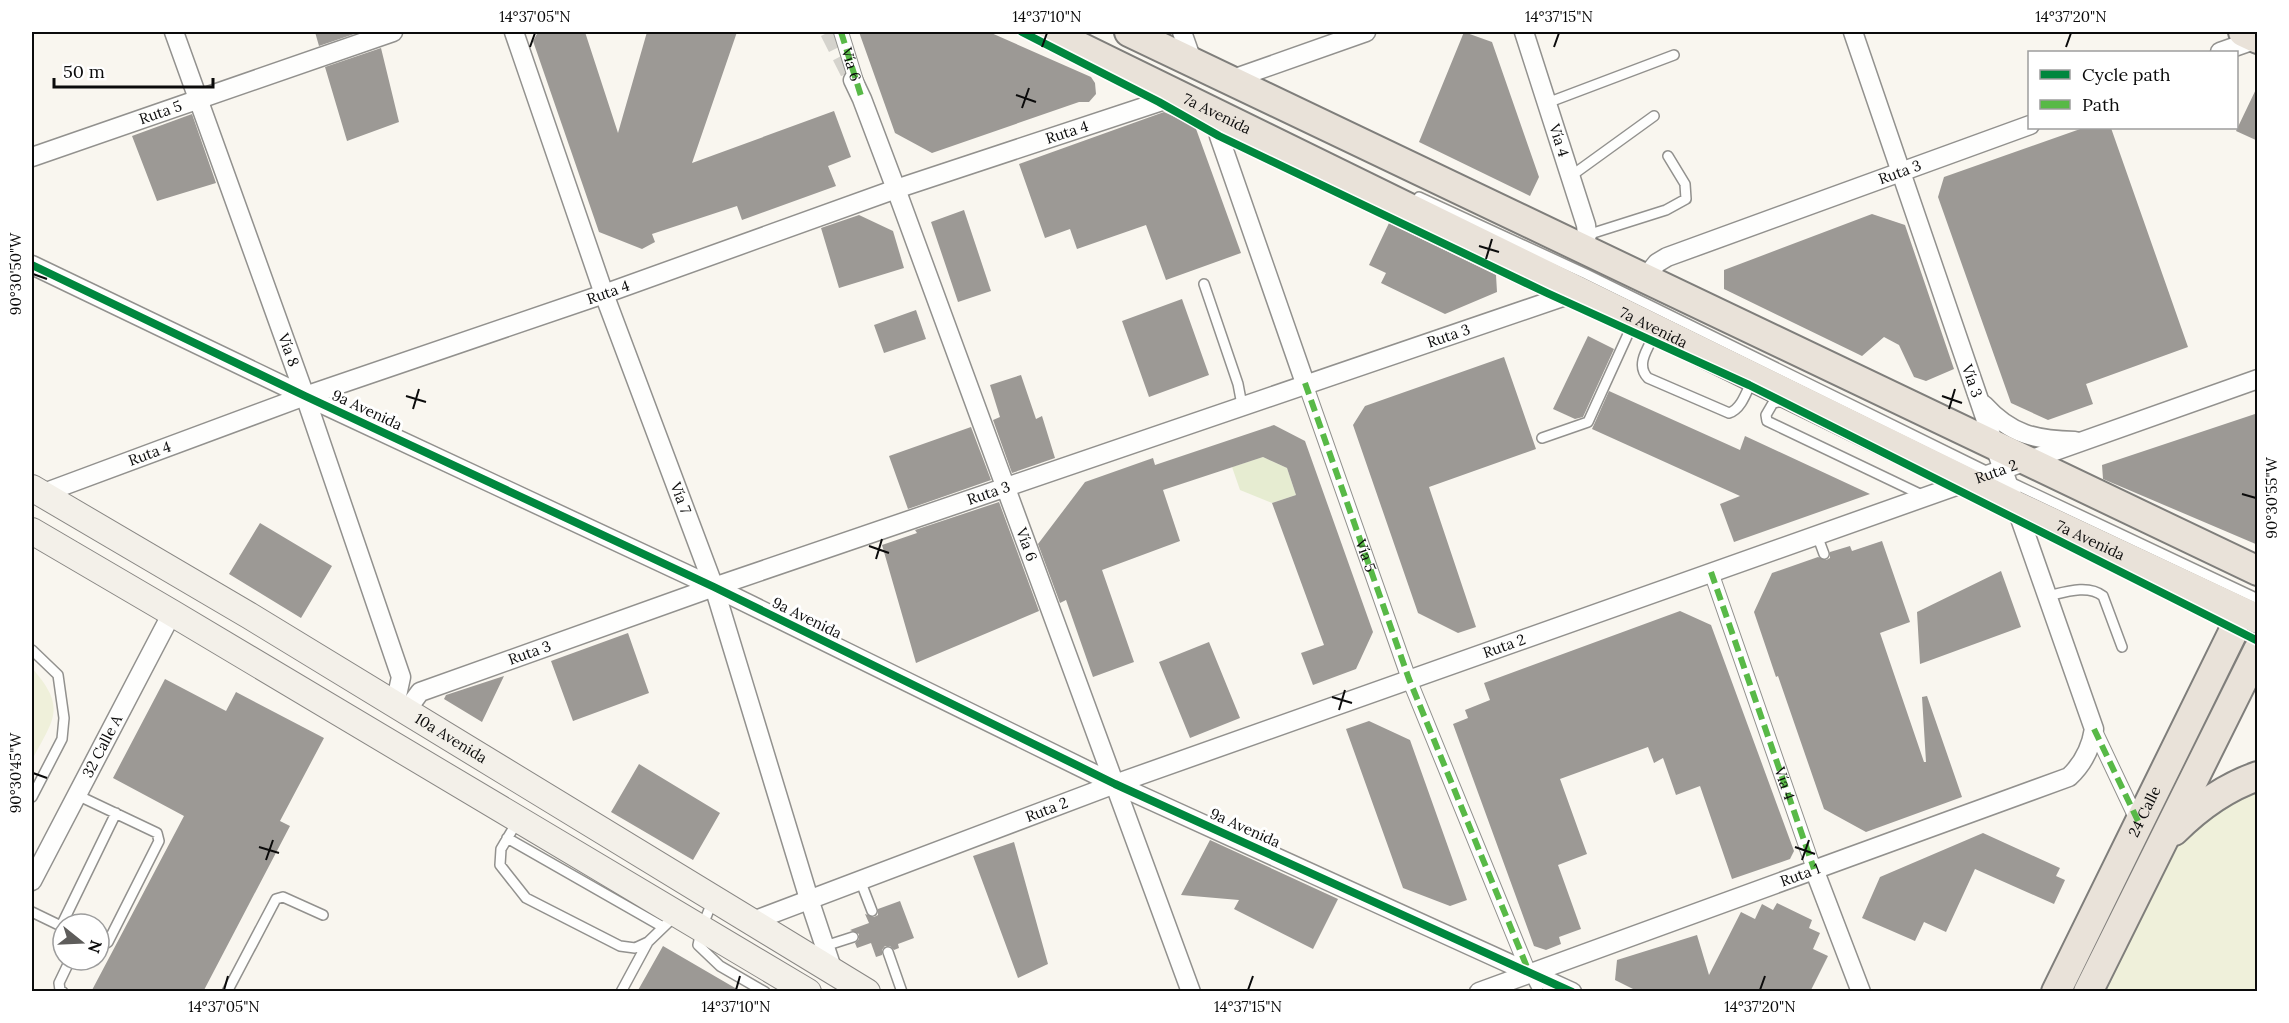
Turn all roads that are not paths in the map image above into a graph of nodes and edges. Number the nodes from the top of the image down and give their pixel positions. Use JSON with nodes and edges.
{"nodes":[{"id":1,"x":174,"y":32,"type":"edge"},
{"id":2,"x":393,"y":32,"type":"edge"},
{"id":3,"x":514,"y":32,"type":"edge"},
{"id":4,"x":841,"y":32,"type":"edge"},
{"id":5,"x":1050,"y":32,"type":"edge"},
{"id":6,"x":1129,"y":32,"type":"edge"},
{"id":7,"x":1182,"y":32,"type":"edge"},
{"id":8,"x":1366,"y":32,"type":"edge"},
{"id":9,"x":1524,"y":32,"type":"edge"},
{"id":10,"x":1853,"y":32,"type":"edge"},
{"id":11,"x":2242,"y":32,"type":"edge"},
{"id":12,"x":1083,"y":37,"type":"dead end"},
{"id":13,"x":2257,"y":39,"type":"edge"},
{"id":14,"x":2223,"y":51,"type":"edge"},
{"id":15,"x":1674,"y":55,"type":"dead end"},
{"id":16,"x":1193,"y":63,"type":"junction"},
{"id":17,"x":853,"y":80,"type":"tunnel mouth"},
{"id":18,"x":1230,"y":80,"type":"junction"},
{"id":19,"x":1175,"y":92,"type":"junction"},
{"id":20,"x":197,"y":99,"type":"junction"},
{"id":21,"x":862,"y":99,"type":"junction"},
{"id":22,"x":1547,"y":103,"type":"junction"},
{"id":23,"x":1216,"y":112,"type":"junction"},
{"id":24,"x":1654,"y":116,"type":"dead end"},
{"id":25,"x":2028,"y":126,"type":"edge"},
{"id":26,"x":1278,"y":132,"type":"dead end"},
{"id":27,"x":1668,"y":156,"type":"dead end"},
{"id":28,"x":32,"y":157,"type":"edge"},
{"id":29,"x":1901,"y":173,"type":"junction"},
{"id":30,"x":1571,"y":176,"type":"junction"},
{"id":31,"x":896,"y":189,"type":"junction"},
{"id":32,"x":1405,"y":191,"type":"dead end"},
{"id":33,"x":1584,"y":242,"type":"junction"},
{"id":34,"x":32,"y":265,"type":"edge"},
{"id":35,"x":1644,"y":279,"type":"junction"},
{"id":36,"x":1204,"y":284,"type":"dead end"},
{"id":37,"x":1580,"y":291,"type":"junction"},
{"id":38,"x":604,"y":294,"type":"junction"},
{"id":39,"x":1646,"y":323,"type":"junction"},
{"id":40,"x":1754,"y":376,"type":"junction"},
{"id":41,"x":2258,"y":379,"type":"edge"},
{"id":42,"x":1305,"y":383,"type":"junction"},
{"id":43,"x":304,"y":396,"type":"junction"},
{"id":44,"x":1798,"y":398,"type":"junction"},
{"id":45,"x":1979,"y":400,"type":"junction"},
{"id":46,"x":1242,"y":405,"type":"junction"},
{"id":47,"x":1542,"y":438,"type":"dead end"},
{"id":48,"x":2081,"y":441,"type":"junction"},
{"id":49,"x":2001,"y":474,"type":"junction"},
{"id":50,"x":1006,"y":486,"type":"junction"},
{"id":51,"x":36,"y":491,"type":"edge"},
{"id":52,"x":1924,"y":497,"type":"junction"},
{"id":53,"x":32,"y":531,"type":"edge"},
{"id":54,"x":1817,"y":535,"type":"junction"},
{"id":55,"x":1824,"y":554,"type":"dead end"},
{"id":56,"x":2258,"y":571,"type":"edge"},
{"id":57,"x":1711,"y":572,"type":"junction"},
{"id":58,"x":714,"y":587,"type":"junction"},
{"id":59,"x":2048,"y":596,"type":"junction"},
{"id":60,"x":2258,"y":599,"type":"edge"},
{"id":61,"x":172,"y":613,"type":"junction"},
{"id":62,"x":2258,"y":619,"type":"edge"},
{"id":63,"x":2233,"y":632,"type":"dead end"},
{"id":64,"x":2122,"y":647,"type":"dead end"},
{"id":65,"x":32,"y":650,"type":"edge"},
{"id":66,"x":2255,"y":655,"type":"edge"},
{"id":67,"x":1409,"y":680,"type":"junction"},
{"id":68,"x":2258,"y":695,"type":"edge"},
{"id":69,"x":392,"y":703,"type":"junction"},
{"id":70,"x":2094,"y":729,"type":"junction"},
{"id":71,"x":2258,"y":776,"type":"edge"},
{"id":72,"x":1115,"y":784,"type":"junction"},
{"id":73,"x":77,"y":795,"type":"junction"},
{"id":74,"x":32,"y":797,"type":"edge"},
{"id":75,"x":116,"y":813,"type":"junction"},
{"id":76,"x":2139,"y":823,"type":"junction"},
{"id":77,"x":513,"y":828,"type":"junction"},
{"id":78,"x":2158,"y":848,"type":"junction"},
{"id":79,"x":1814,"y":869,"type":"junction"},
{"id":80,"x":860,"y":880,"type":"junction"},
{"id":81,"x":32,"y":881,"type":"edge"},
{"id":82,"x":714,"y":898,"type":"junction"},
{"id":83,"x":809,"y":899,"type":"junction"},
{"id":84,"x":872,"y":911,"type":"dead end"},
{"id":85,"x":32,"y":912,"type":"edge"},
{"id":86,"x":69,"y":912,"type":"edge"},
{"id":87,"x":323,"y":915,"type":"dead end"},
{"id":88,"x":671,"y":920,"type":"junction"},
{"id":89,"x":753,"y":921,"type":"junction"},
{"id":90,"x":51,"y":922,"type":"edge"},
{"id":91,"x":702,"y":927,"type":"junction"},
{"id":92,"x":111,"y":936,"type":"edge"},
{"id":93,"x":853,"y":937,"type":"dead end"},
{"id":94,"x":648,"y":942,"type":"junction"},
{"id":95,"x":825,"y":946,"type":"junction"},
{"id":96,"x":888,"y":952,"type":"dead end"},
{"id":97,"x":833,"y":971,"type":"junction"},
{"id":98,"x":64,"y":972,"type":"edge"},
{"id":99,"x":1529,"y":973,"type":"junction"},
{"id":100,"x":860,"y":990,"type":"edge"},
{"id":101,"x":63,"y":992,"type":"edge"},
{"id":102,"x":227,"y":992,"type":"edge"},
{"id":103,"x":621,"y":992,"type":"edge"},
{"id":104,"x":765,"y":992,"type":"edge"},
{"id":105,"x":808,"y":992,"type":"edge"},
{"id":106,"x":902,"y":992,"type":"edge"},
{"id":107,"x":1191,"y":992,"type":"edge"},
{"id":108,"x":1479,"y":992,"type":"edge"},
{"id":109,"x":1532,"y":992,"type":"edge"},
{"id":110,"x":1539,"y":992,"type":"edge"},
{"id":111,"x":1572,"y":992,"type":"edge"},
{"id":112,"x":1861,"y":992,"type":"edge"},
{"id":113,"x":2056,"y":992,"type":"edge"},
{"id":114,"x":2088,"y":992,"type":"edge"}],
"edges":[{"from":1,"to":20,"type":"street","name":"Vía 8"},
{"from":2,"to":20,"type":"street","name":"Ruta 5"},
{"from":3,"to":38,"type":"street","name":"Vía 7"},
{"from":4,"to":21,"type":"street","name":"Vía 6"},
{"from":5,"to":19,"type":"main road","name":"7a Avenida"},
{"from":6,"to":16,"type":"main road","name":"7a Avenida"},
{"from":7,"to":16,"type":"street"},
{"from":8,"to":18,"type":"street"},
{"from":9,"to":22,"type":"street","name":"Vía 4"},
{"from":10,"to":29,"type":"street","name":"Vía 3"},
{"from":11,"to":13,"type":"main road"},
{"from":12,"to":26,"type":"lane"},
{"from":13,"to":14,"type":"street"},
{"from":15,"to":22,"type":"lane"},
{"from":16,"to":18,"type":"main road","name":"7a Avenida"},
{"from":17,"to":21,"type":"street","name":"Vía 6"},
{"from":18,"to":33,"type":"main road","name":"7a Avenida"},
{"from":19,"to":23,"type":"main road","name":"7a Avenida"},
{"from":19,"to":31,"type":"street","name":"Ruta 4"},
{"from":20,"to":28,"type":"street","name":"Ruta 5"},
{"from":20,"to":43,"type":"street","name":"Vía 8"},
{"from":21,"to":31,"type":"street","name":"Vía 6"},
{"from":22,"to":30,"type":"street","name":"Vía 4"},
{"from":23,"to":37,"type":"main road","name":"7a Avenida"},
{"from":23,"to":42,"type":"street","name":"Vía 5"},
{"from":24,"to":30,"type":"lane"},
{"from":25,"to":29,"type":"street","name":"Ruta 3"},
{"from":27,"to":33,"type":"lane"},
{"from":29,"to":35,"type":"street","name":"Ruta 3"},
{"from":29,"to":45,"type":"street","name":"Vía 3"},
{"from":30,"to":33,"type":"street","name":"Vía 4"},
{"from":31,"to":38,"type":"street","name":"Ruta 4"},
{"from":31,"to":50,"type":"street","name":"Vía 6"},
{"from":32,"to":49,"type":"lane"},
{"from":33,"to":35,"type":"main road","name":"7a Avenida"},
{"from":34,"to":43,"type":"street","name":"9a Avenida"},
{"from":35,"to":49,"type":"main road","name":"7a Avenida"},
{"from":36,"to":46,"type":"lane"},
{"from":37,"to":39,"type":"main road","name":"7a Avenida"},
{"from":37,"to":42,"type":"street","name":"Ruta 3"},
{"from":38,"to":43,"type":"street","name":"Ruta 4"},
{"from":38,"to":58,"type":"street","name":"Vía 7"},
{"from":39,"to":40,"type":"main road","name":"7a Avenida"},
{"from":39,"to":40,"type":"lane"},
{"from":39,"to":47,"type":"lane"},
{"from":40,"to":44,"type":"main road","name":"7a Avenida"},
{"from":41,"to":48,"type":"street","name":"Ruta 2"},
{"from":42,"to":46,"type":"street","name":"Ruta 3"},
{"from":42,"to":67,"type":"street","name":"Vía 5"},
{"from":43,"to":51,"type":"street","name":"Ruta 4"},
{"from":43,"to":58,"type":"street","name":"9a Avenida"},
{"from":43,"to":69,"type":"street","name":"Vía 8"},
{"from":44,"to":49,"type":"main road","name":"7a Avenida"},
{"from":44,"to":52,"type":"lane"},
{"from":45,"to":48,"type":"street"},
{"from":45,"to":49,"type":"street","name":"Vía 3"},
{"from":46,"to":50,"type":"street","name":"Ruta 3"},
{"from":48,"to":49,"type":"street","name":"Ruta 2"},
{"from":49,"to":52,"type":"street","name":"Ruta 2"},
{"from":49,"to":56,"type":"main road","name":"7a Avenida"},
{"from":49,"to":59,"type":"street","name":"Vía 3"},
{"from":49,"to":60,"type":"lane"},
{"from":49,"to":62,"type":"main road","name":"7a Avenida"},
{"from":50,"to":58,"type":"street","name":"Ruta 3"},
{"from":50,"to":72,"type":"street","name":"Vía 6"},
{"from":51,"to":69,"type":"main road","name":"10a Avenida"},
{"from":52,"to":54,"type":"street","name":"Ruta 2"},
{"from":53,"to":61,"type":"main road"},
{"from":54,"to":55,"type":"lane"},
{"from":54,"to":57,"type":"street","name":"Ruta 2"},
{"from":57,"to":67,"type":"street","name":"Ruta 2"},
{"from":57,"to":79,"type":"street","name":"Vía 4"},
{"from":58,"to":69,"type":"street","name":"Ruta 3"},
{"from":58,"to":72,"type":"street","name":"9a Avenida"},
{"from":58,"to":83,"type":"street","name":"Vía 7"},
{"from":59,"to":64,"type":"lane"},
{"from":59,"to":70,"type":"street","name":"Vía 3"},
{"from":61,"to":69,"type":"main road"},
{"from":61,"to":73,"type":"street","name":"32 Calle A"},
{"from":61,"to":77,"type":"main road"},
{"from":63,"to":76,"type":"main road","name":"24 Calle"},
{"from":65,"to":74,"type":"lane"},
{"from":66,"to":68,"type":"main road"},
{"from":66,"to":78,"type":"main road","name":"24 Calle"},
{"from":67,"to":72,"type":"street","name":"Ruta 2"},
{"from":67,"to":99,"type":"street","name":"Vía 5"},
{"from":69,"to":82,"type":"main road","name":"10a Avenida"},
{"from":70,"to":76,"type":"street"},
{"from":70,"to":79,"type":"street","name":"Ruta 1"},
{"from":71,"to":78,"type":"main road"},
{"from":72,"to":80,"type":"street","name":"Ruta 2"},
{"from":72,"to":99,"type":"street","name":"9a Avenida"},
{"from":72,"to":107,"type":"street","name":"Vía 6"},
{"from":73,"to":75,"type":"lane"},
{"from":73,"to":81,"type":"street","name":"32 Calle A"},
{"from":75,"to":86,"type":"lane"},
{"from":75,"to":92,"type":"lane"},
{"from":76,"to":113,"type":"main road","name":"24 Calle"},
{"from":77,"to":88,"type":"main road"},
{"from":77,"to":94,"type":"lane"},
{"from":78,"to":114,"type":"main road","name":"24 Calle"},
{"from":79,"to":99,"type":"street","name":"Ruta 1"},
{"from":79,"to":112,"type":"street","name":"Vía 4"},
{"from":80,"to":83,"type":"street","name":"Ruta 2"},
{"from":80,"to":84,"type":"lane"},
{"from":82,"to":89,"type":"main road","name":"10a Avenida"},
{"from":82,"to":91,"type":"lane"},
{"from":83,"to":89,"type":"street","name":"Ruta 2"},
{"from":83,"to":95,"type":"street","name":"Vía 7"},
{"from":85,"to":90,"type":"lane"},
{"from":87,"to":102,"type":"lane"},
{"from":88,"to":91,"type":"main road"},
{"from":88,"to":94,"type":"lane"},
{"from":89,"to":97,"type":"main road","name":"10a Avenida"},
{"from":91,"to":104,"type":"lane"},
{"from":91,"to":105,"type":"main road"},
{"from":93,"to":95,"type":"lane"},
{"from":94,"to":103,"type":"lane"},
{"from":95,"to":97,"type":"street","name":"Vía 7"},
{"from":96,"to":106,"type":"lane"},
{"from":97,"to":100,"type":"main road","name":"10a Avenida"},
{"from":98,"to":101,"type":"lane"},
{"from":99,"to":108,"type":"street","name":"Ruta 1"},
{"from":99,"to":109,"type":"street","name":"Vía 5"},
{"from":99,"to":110,"type":"lane"},
{"from":99,"to":111,"type":"street","name":"9a Avenida"}]}
